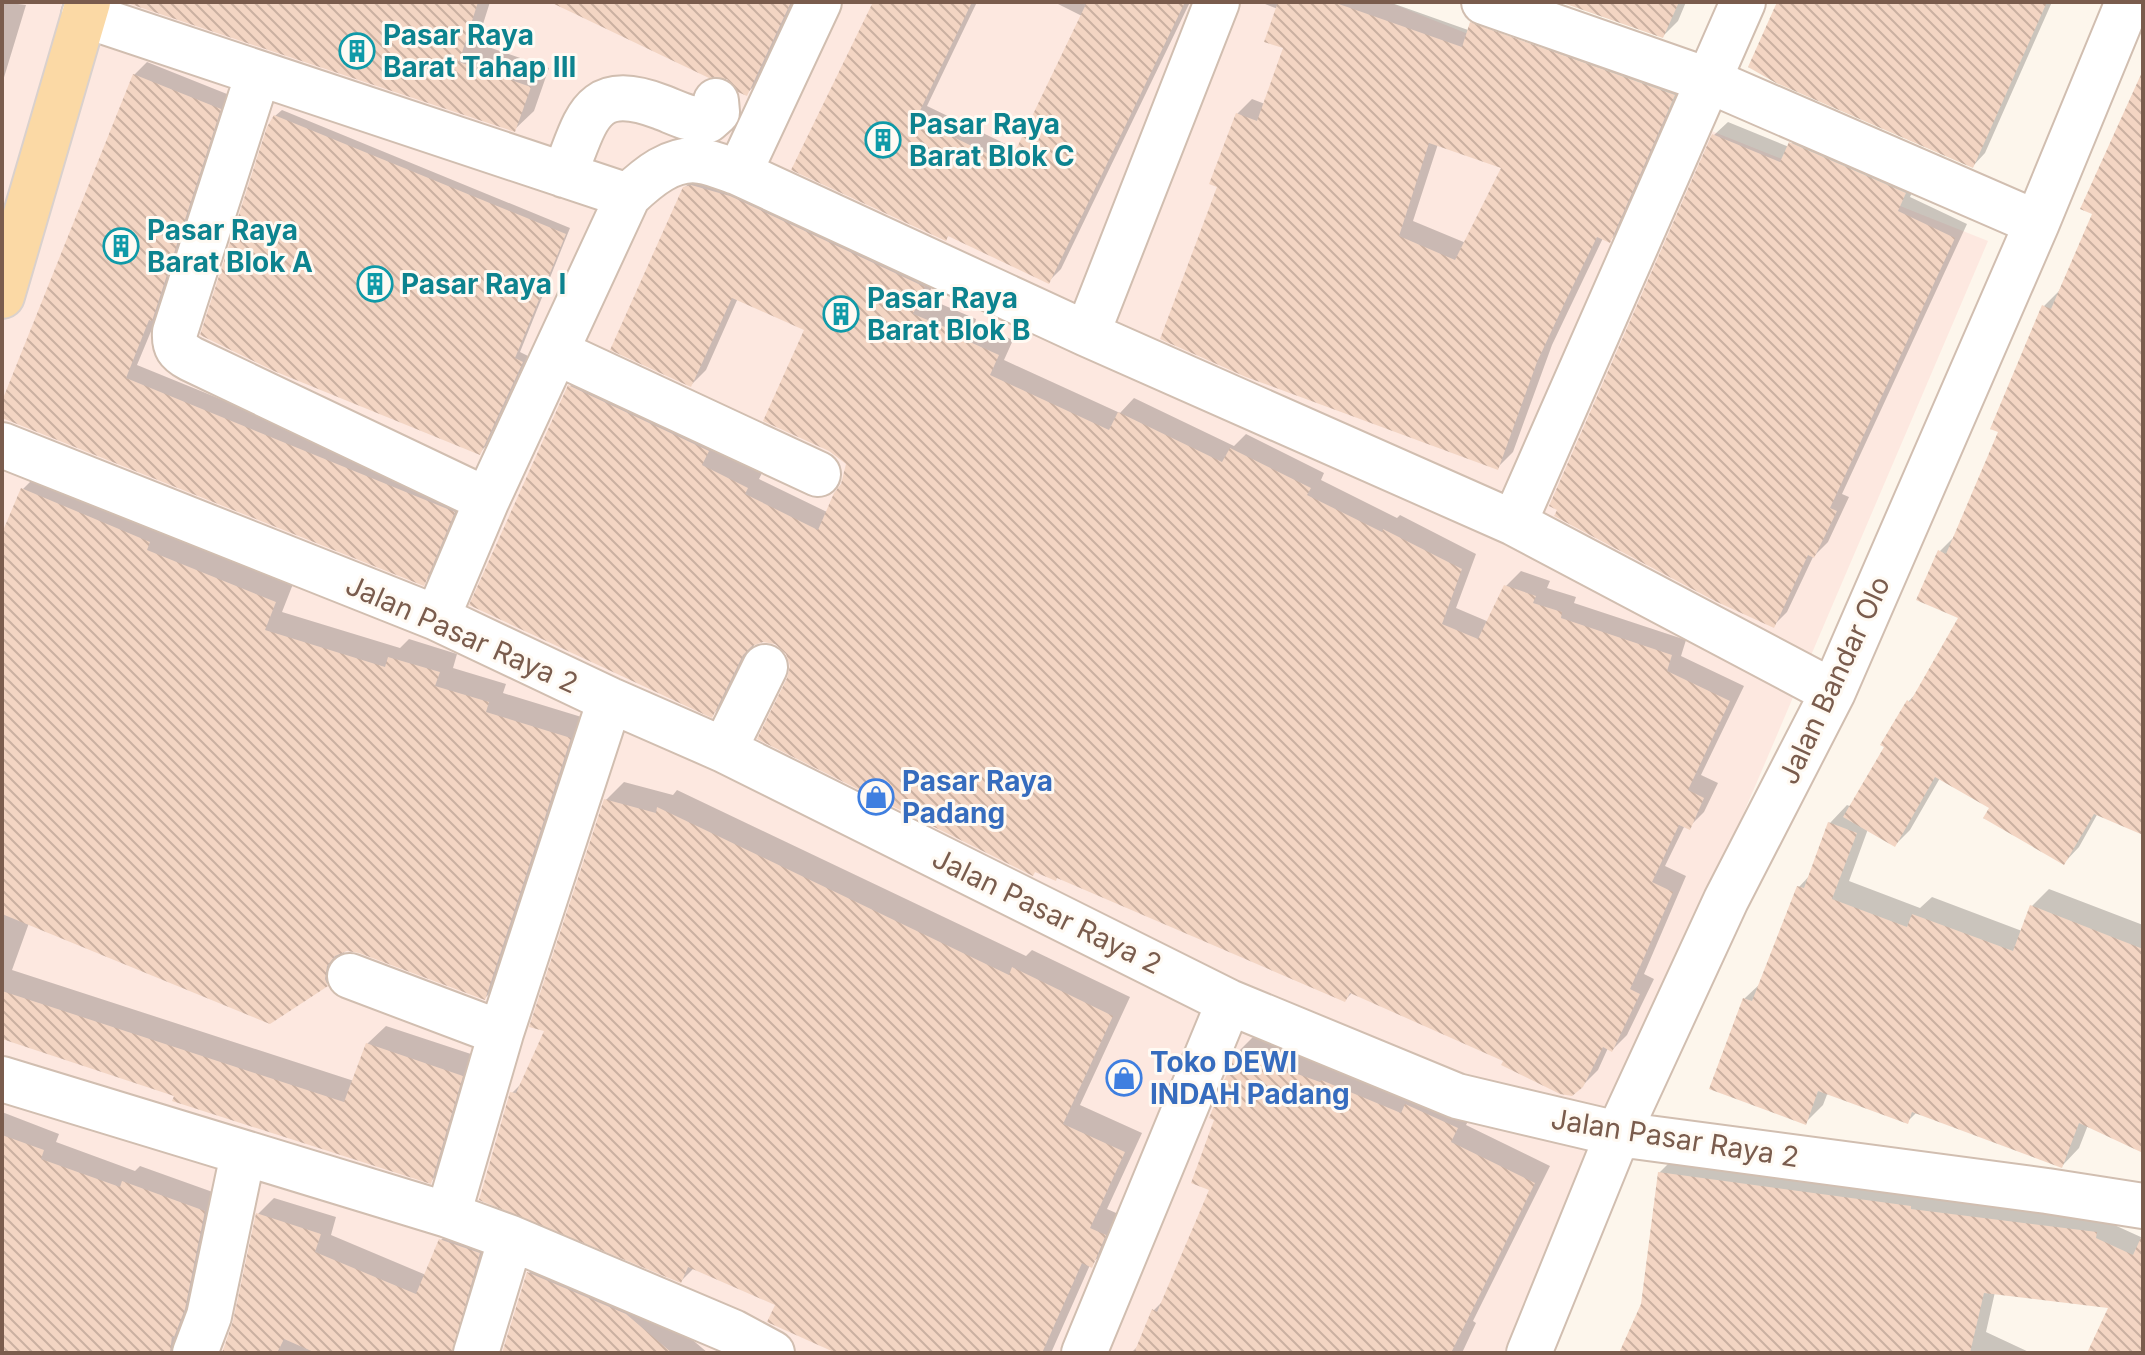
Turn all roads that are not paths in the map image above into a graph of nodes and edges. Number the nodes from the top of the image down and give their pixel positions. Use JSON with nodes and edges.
{"nodes":[{"id":1,"x":819,"y":2,"type":"edge"},
{"id":2,"x":1217,"y":2,"type":"edge"},
{"id":3,"x":1484,"y":2,"type":"edge"},
{"id":4,"x":1743,"y":2,"type":"edge"},
{"id":5,"x":2128,"y":2,"type":"edge"},
{"id":6,"x":86,"y":9,"type":"edge"},
{"id":7,"x":258,"y":74,"type":"junction"},
{"id":8,"x":1710,"y":81,"type":"junction"},
{"id":9,"x":716,"y":101,"type":"dead end"},
{"id":10,"x":739,"y":173,"type":"junction"},
{"id":11,"x":564,"y":175,"type":"junction"},
{"id":12,"x":628,"y":196,"type":"junction"},
{"id":13,"x":2037,"y":223,"type":"junction"},
{"id":14,"x":2,"y":296,"type":"edge"},
{"id":15,"x":1087,"y":334,"type":"junction"},
{"id":16,"x":556,"y":352,"type":"junction"},
{"id":17,"x":2,"y":445,"type":"edge"},
{"id":18,"x":818,"y":474,"type":"dead end"},
{"id":19,"x":487,"y":500,"type":"junction"},
{"id":20,"x":1514,"y":523,"type":"junction"},
{"id":21,"x":437,"y":618,"type":"junction"},
{"id":22,"x":765,"y":667,"type":"dead end"},
{"id":23,"x":1833,"y":692,"type":"junction"},
{"id":24,"x":610,"y":700,"type":"junction"},
{"id":25,"x":724,"y":750,"type":"junction"},
{"id":26,"x":350,"y":976,"type":"dead end"},
{"id":27,"x":1229,"y":1002,"type":"junction"},
{"id":28,"x":501,"y":1033,"type":"junction"},
{"id":29,"x":2,"y":1079,"type":"edge"},
{"id":30,"x":1618,"y":1134,"type":"junction"},
{"id":31,"x":243,"y":1154,"type":"junction"},
{"id":32,"x":2143,"y":1206,"type":"edge"},
{"id":33,"x":448,"y":1215,"type":"junction"},
{"id":34,"x":511,"y":1238,"type":"junction"},
{"id":35,"x":195,"y":1353,"type":"edge"},
{"id":36,"x":476,"y":1353,"type":"edge"},
{"id":37,"x":772,"y":1353,"type":"edge"},
{"id":38,"x":1084,"y":1353,"type":"edge"},
{"id":39,"x":1529,"y":1353,"type":"edge"}],
"edges":[{"from":1,"to":10,"type":"street"},
{"from":2,"to":15,"type":"street"},
{"from":3,"to":8,"type":"street"},
{"from":4,"to":8,"type":"street"},
{"from":5,"to":13,"type":"street","name":"Jalan Bandar Olo"},
{"from":6,"to":7,"type":"street"},
{"from":6,"to":14,"type":"main road"},
{"from":7,"to":11,"type":"street"},
{"from":7,"to":19,"type":"street"},
{"from":8,"to":13,"type":"street"},
{"from":8,"to":20,"type":"street"},
{"from":9,"to":11,"type":"street"},
{"from":10,"to":12,"type":"street"},
{"from":10,"to":15,"type":"street"},
{"from":11,"to":12,"type":"street"},
{"from":12,"to":16,"type":"street"},
{"from":13,"to":23,"type":"street","name":"Jalan Bandar Olo"},
{"from":15,"to":20,"type":"street"},
{"from":16,"to":18,"type":"street"},
{"from":16,"to":19,"type":"street"},
{"from":17,"to":21,"type":"street","name":"Jalan Pasar Raya 2"},
{"from":19,"to":21,"type":"street"},
{"from":20,"to":23,"type":"street"},
{"from":21,"to":24,"type":"street","name":"Jalan Pasar Raya 2"},
{"from":22,"to":25,"type":"street"},
{"from":23,"to":30,"type":"street","name":"Jalan Bandar Olo"},
{"from":24,"to":25,"type":"street","name":"Jalan Pasar Raya 2"},
{"from":24,"to":28,"type":"street"},
{"from":25,"to":27,"type":"street","name":"Jalan Pasar Raya 2"},
{"from":26,"to":28,"type":"street"},
{"from":27,"to":30,"type":"street","name":"Jalan Pasar Raya 2"},
{"from":27,"to":38,"type":"street"},
{"from":28,"to":33,"type":"street"},
{"from":29,"to":31,"type":"street"},
{"from":30,"to":32,"type":"street","name":"Jalan Pasar Raya 2"},
{"from":30,"to":39,"type":"street","name":"Jalan Bandar Olo"},
{"from":31,"to":33,"type":"street"},
{"from":31,"to":35,"type":"street"},
{"from":33,"to":34,"type":"street"},
{"from":34,"to":36,"type":"street"},
{"from":34,"to":37,"type":"street"}]}
